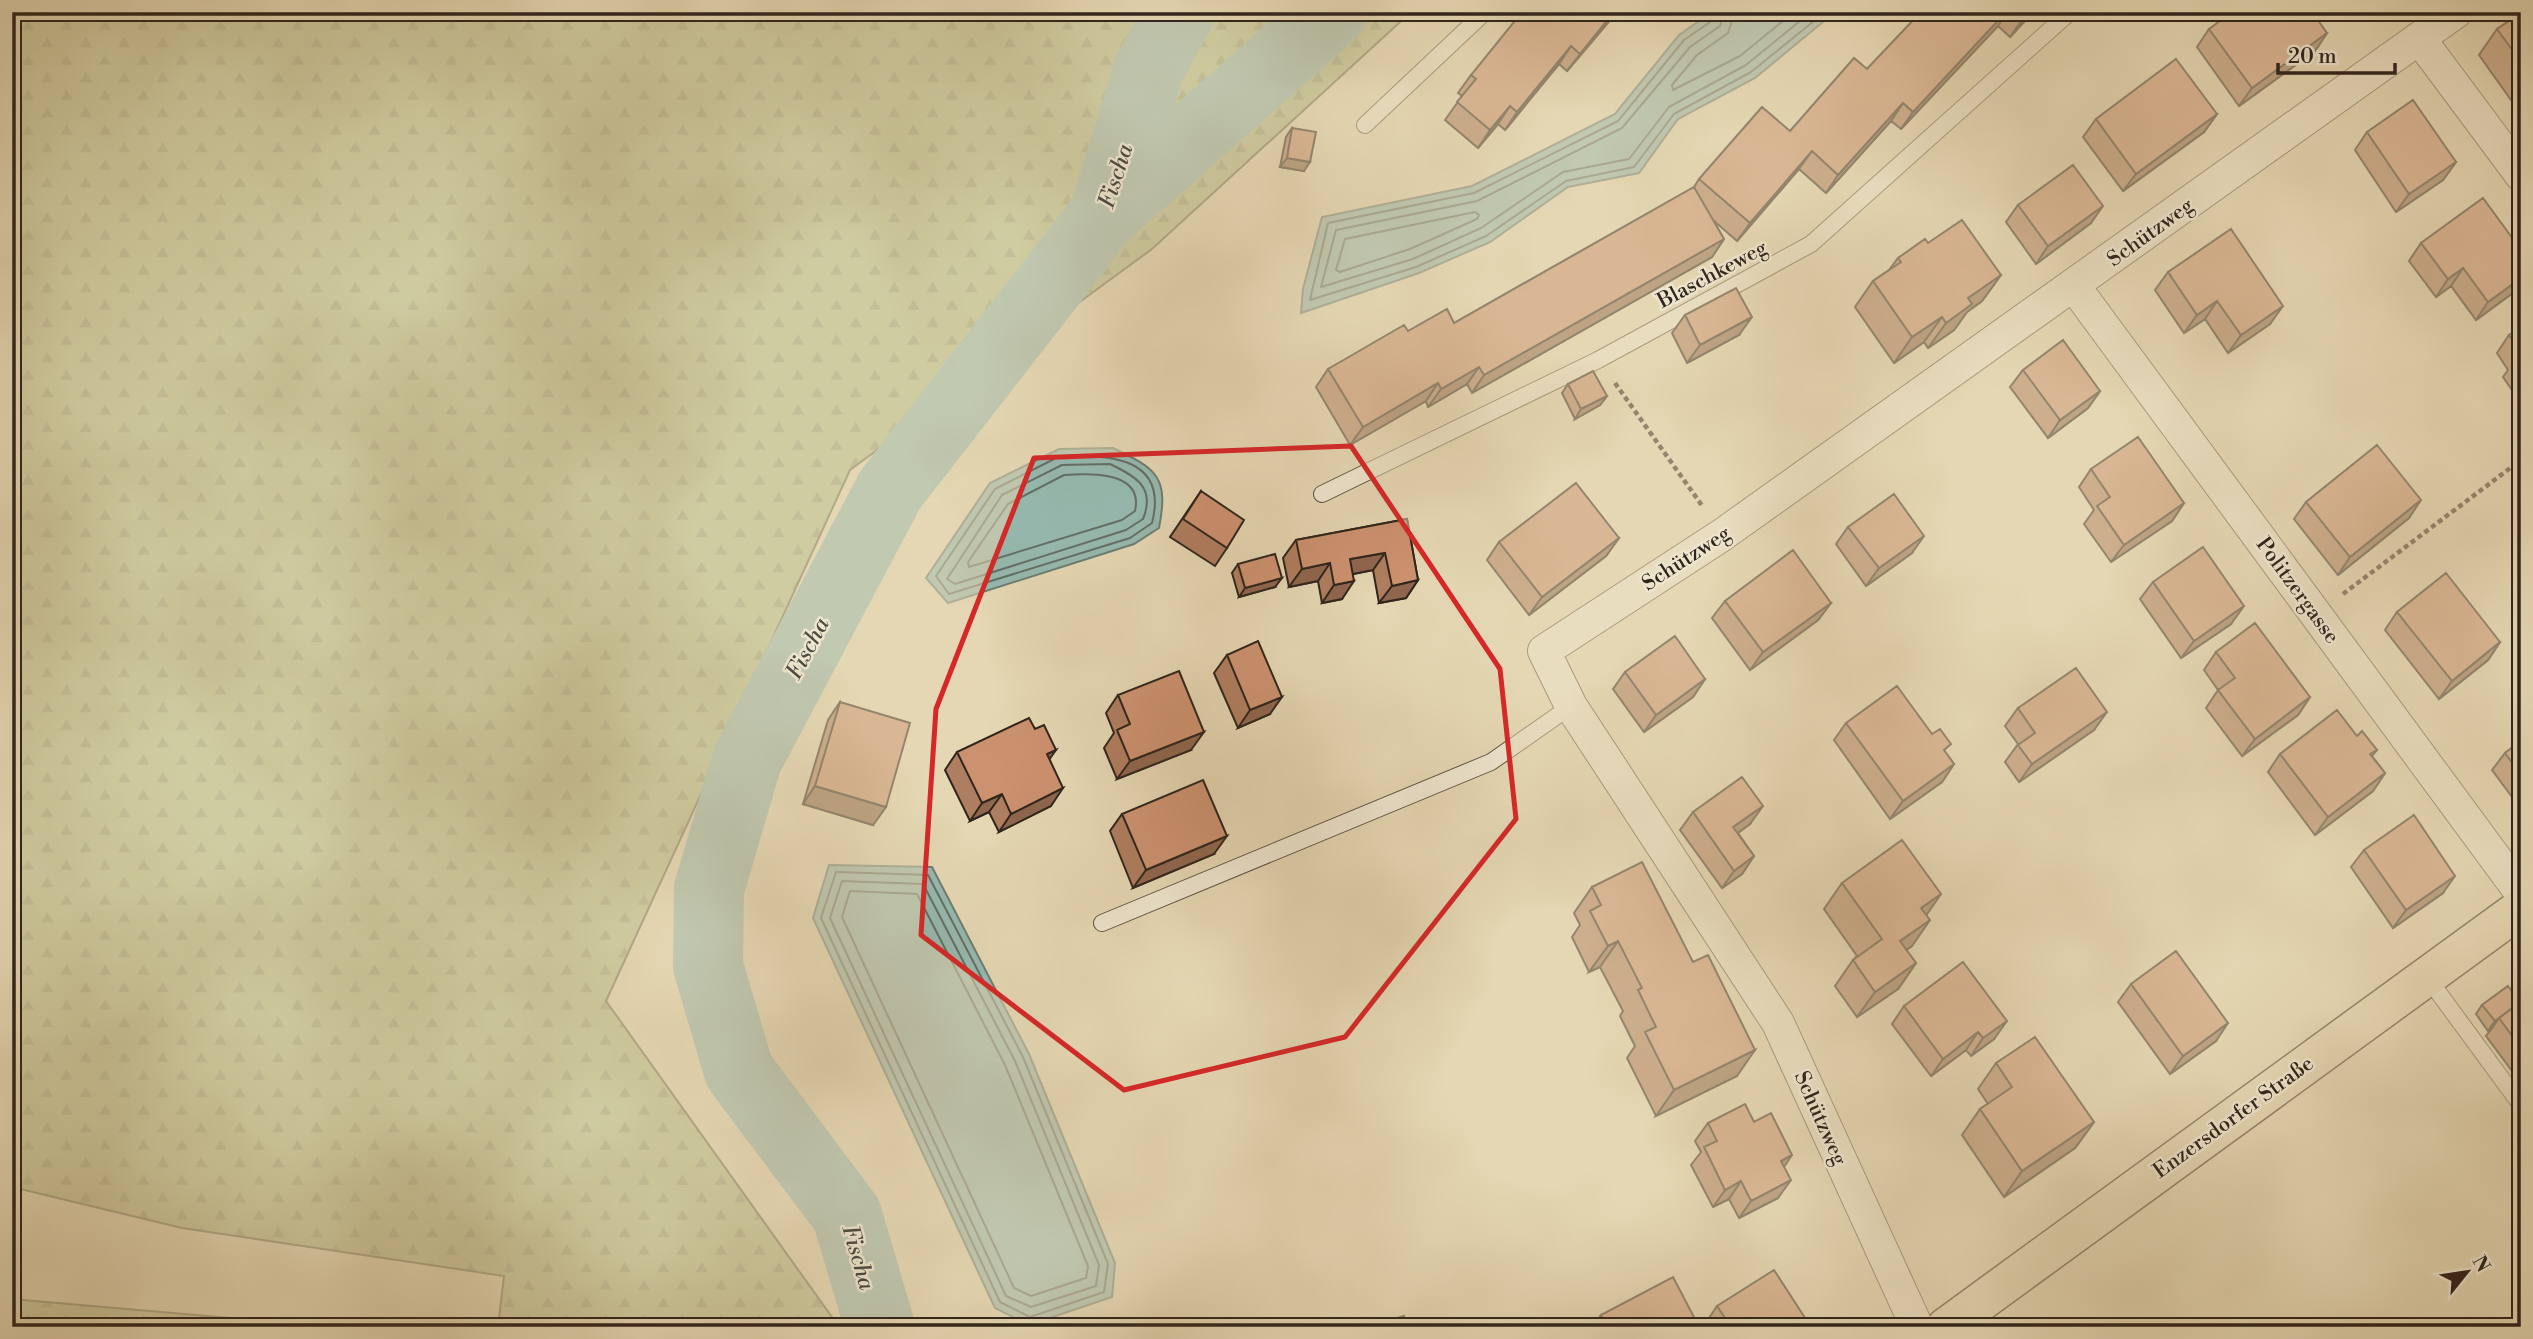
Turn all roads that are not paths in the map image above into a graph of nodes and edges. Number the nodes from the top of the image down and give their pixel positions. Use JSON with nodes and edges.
{"nodes":[{"id":1,"x":1485,"y":12,"type":"edge"},
{"id":2,"x":2070,"y":12,"type":"edge"},
{"id":3,"x":2456,"y":12,"type":"edge"},
{"id":4,"x":2419,"y":38,"type":"junction"},
{"id":5,"x":1366,"y":125,"type":"dead end"},
{"id":6,"x":2521,"y":175,"type":"edge"},
{"id":7,"x":2074,"y":286,"type":"junction"},
{"id":8,"x":1322,"y":494,"type":"dead end"},
{"id":9,"x":1571,"y":706,"type":"junction"},
{"id":10,"x":2521,"y":893,"type":"edge"},
{"id":11,"x":2521,"y":908,"type":"edge"},
{"id":12,"x":1102,"y":923,"type":"dead end"},
{"id":13,"x":2427,"y":977,"type":"junction"},
{"id":14,"x":2521,"y":1105,"type":"edge"},
{"id":15,"x":1917,"y":1327,"type":"edge"},
{"id":16,"x":1946,"y":1327,"type":"edge"}],
"edges":[{"from":1,"to":5,"type":"lane"},
{"from":2,"to":8,"type":"lane","name":"Blaschkeweg"},
{"from":3,"to":4,"type":"street","name":"Schützweg"},
{"from":4,"to":6,"type":"street"},
{"from":4,"to":7,"type":"street","name":"Schützweg"},
{"from":7,"to":9,"type":"street","name":"Schützweg"},
{"from":7,"to":10,"type":"street","name":"Politzergasse"},
{"from":9,"to":12,"type":"lane"},
{"from":9,"to":15,"type":"street","name":"Schützweg"},
{"from":11,"to":13,"type":"main road","name":"Enzersdorfer Straße"},
{"from":13,"to":14,"type":"lane"},
{"from":13,"to":16,"type":"main road","name":"Enzersdorfer Straße"}]}
